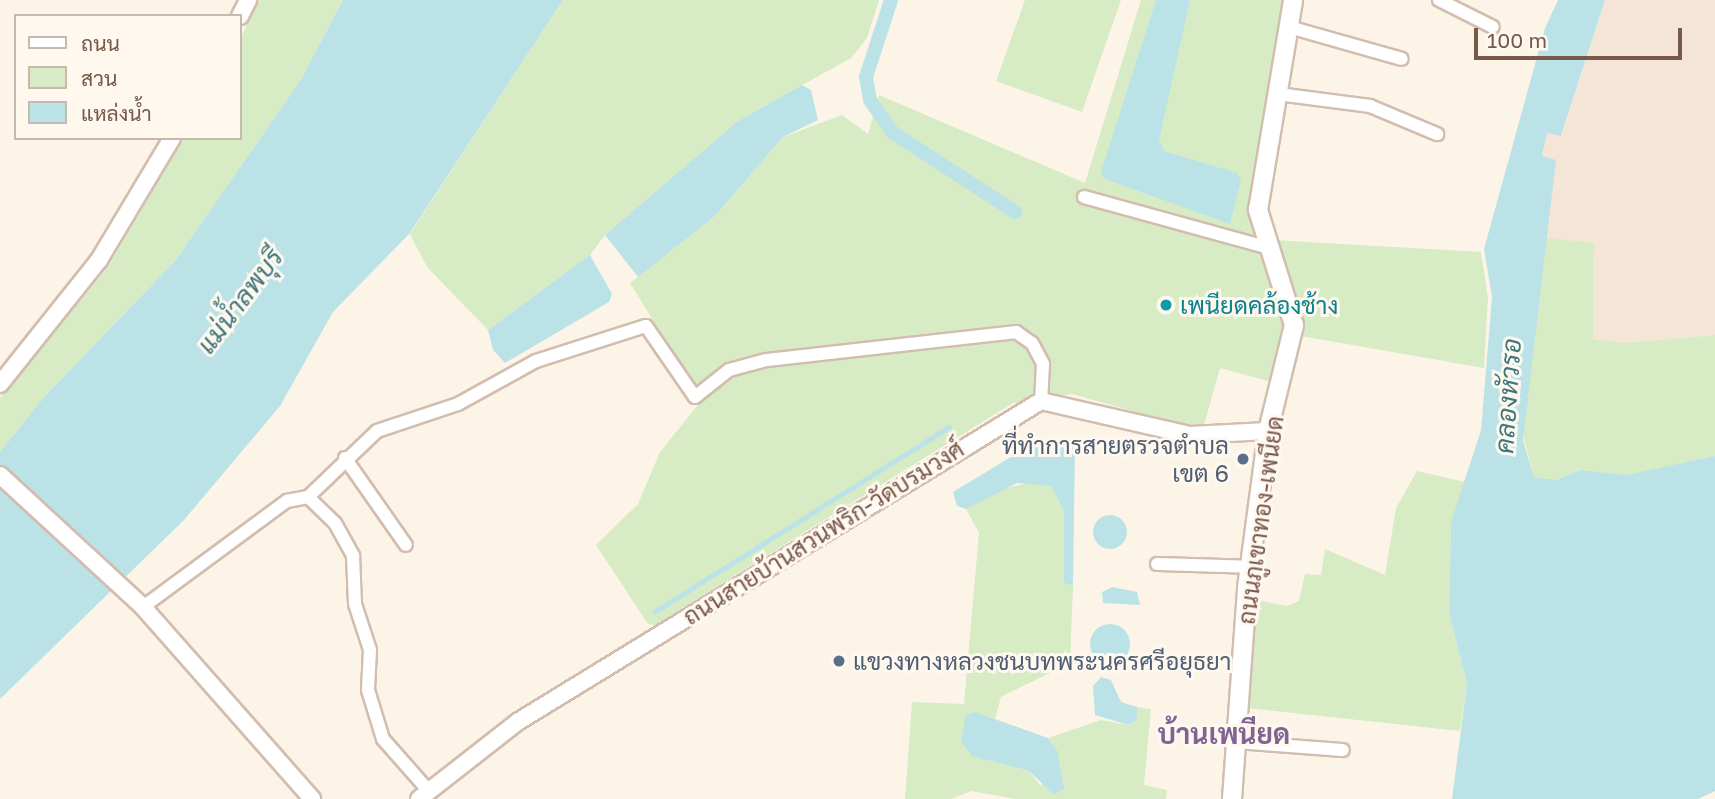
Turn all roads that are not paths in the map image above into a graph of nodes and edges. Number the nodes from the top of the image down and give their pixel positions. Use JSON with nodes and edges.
{"nodes":[{"id":1,"x":1293,"y":0,"type":"edge"},
{"id":2,"x":1438,"y":0,"type":"edge"},
{"id":3,"x":1289,"y":27,"type":"junction"},
{"id":4,"x":1493,"y":27,"type":"dead end"},
{"id":5,"x":1402,"y":59,"type":"dead end"},
{"id":6,"x":1278,"y":94,"type":"junction"},
{"id":7,"x":1437,"y":134,"type":"dead end"},
{"id":8,"x":171,"y":140,"type":"edge"},
{"id":9,"x":1084,"y":197,"type":"dead end"},
{"id":10,"x":1266,"y":247,"type":"junction"},
{"id":11,"x":0,"y":384,"type":"edge"},
{"id":12,"x":1041,"y":401,"type":"junction"},
{"id":13,"x":1268,"y":431,"type":"junction"},
{"id":14,"x":345,"y":458,"type":"junction"},
{"id":15,"x":0,"y":475,"type":"edge"},
{"id":16,"x":308,"y":497,"type":"junction"},
{"id":17,"x":406,"y":545,"type":"dead end"},
{"id":18,"x":1157,"y":564,"type":"dead end"},
{"id":19,"x":1250,"y":566,"type":"junction"},
{"id":20,"x":138,"y":603,"type":"junction"},
{"id":21,"x":1236,"y":743,"type":"junction"},
{"id":22,"x":1343,"y":750,"type":"dead end"},
{"id":23,"x":424,"y":795,"type":"edge"},
{"id":24,"x":312,"y":799,"type":"edge"},
{"id":25,"x":1233,"y":799,"type":"edge"}],
"edges":[{"from":1,"to":3,"type":"main road","name":"ถนนภูเขาทอง-เพนียด"},
{"from":2,"to":4,"type":"street"},
{"from":3,"to":5,"type":"street"},
{"from":3,"to":6,"type":"main road","name":"ถนนภูเขาทอง-เพนียด"},
{"from":6,"to":7,"type":"street"},
{"from":6,"to":10,"type":"main road","name":"ถนนภูเขาทอง-เพนียด"},
{"from":8,"to":11,"type":"street"},
{"from":9,"to":10,"type":"street"},
{"from":10,"to":13,"type":"main road","name":"ถนนภูเขาทอง-เพนียด"},
{"from":12,"to":13,"type":"street"},
{"from":12,"to":14,"type":"street"},
{"from":12,"to":23,"type":"street","name":"ถนนสายบ้านสวนพริก-วัดบรมวงศ์"},
{"from":13,"to":19,"type":"main road","name":"ถนนภูเขาทอง-เพนียด"},
{"from":14,"to":16,"type":"street"},
{"from":14,"to":17,"type":"street"},
{"from":15,"to":20,"type":"street"},
{"from":16,"to":20,"type":"street"},
{"from":16,"to":23,"type":"street"},
{"from":18,"to":19,"type":"street"},
{"from":19,"to":21,"type":"main road","name":"ถนนภูเขาทอง-เพนียด"},
{"from":20,"to":24,"type":"street"},
{"from":21,"to":22,"type":"street"},
{"from":21,"to":25,"type":"main road","name":"ถนนภูเขาทอง-เพนียด"}]}
